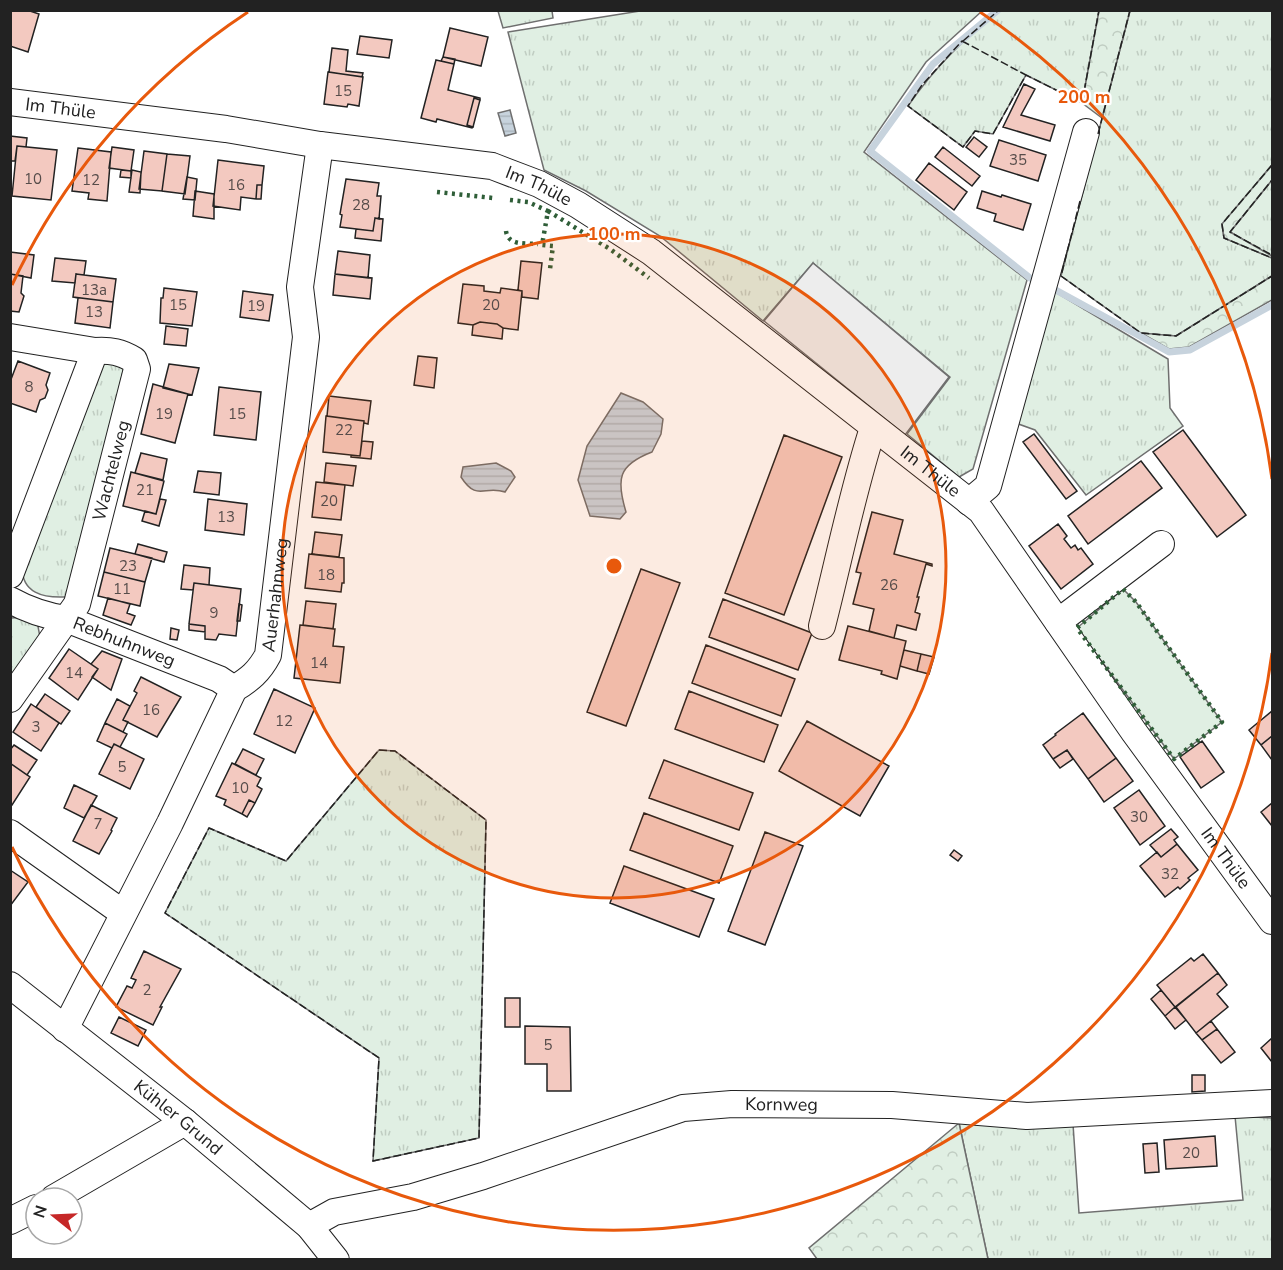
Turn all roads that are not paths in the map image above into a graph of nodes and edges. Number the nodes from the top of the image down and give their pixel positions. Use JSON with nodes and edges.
{"nodes":[{"id":1,"x":10,"y":102,"type":"edge"},
{"id":2,"x":1086,"y":132,"type":"dead end"},
{"id":3,"x":320,"y":145,"type":"junction"},
{"id":4,"x":10,"y":337,"type":"edge"},
{"id":5,"x":95,"y":351,"type":"junction"},
{"id":6,"x":873,"y":428,"type":"junction"},
{"id":7,"x":969,"y":502,"type":"junction"},
{"id":8,"x":1161,"y":544,"type":"dead end"},
{"id":9,"x":10,"y":575,"type":"edge"},
{"id":10,"x":10,"y":600,"type":"edge"},
{"id":11,"x":66,"y":619,"type":"junction"},
{"id":12,"x":1058,"y":622,"type":"junction"},
{"id":13,"x":822,"y":626,"type":"dead end"},
{"id":14,"x":234,"y":689,"type":"junction"},
{"id":15,"x":10,"y":699,"type":"edge"},
{"id":16,"x":10,"y":833,"type":"edge"},
{"id":17,"x":123,"y":914,"type":"junction"},
{"id":18,"x":1272,"y":921,"type":"edge"},
{"id":19,"x":10,"y":985,"type":"edge"},
{"id":20,"x":65,"y":1029,"type":"junction"},
{"id":21,"x":1272,"y":1103,"type":"edge"},
{"id":22,"x":184,"y":1122,"type":"junction"},
{"id":23,"x":75,"y":1186,"type":"edge"},
{"id":24,"x":24,"y":1214,"type":"edge"},
{"id":25,"x":10,"y":1221,"type":"edge"},
{"id":26,"x":309,"y":1226,"type":"junction"},
{"id":27,"x":336,"y":1260,"type":"edge"}],
"edges":[{"from":1,"to":3,"type":"street","name":"Im Thüle"},
{"from":2,"to":7,"type":"street","name":"Im Thüle"},
{"from":3,"to":6,"type":"street","name":"Im Thüle"},
{"from":3,"to":14,"type":"street","name":"Auerhahnweg"},
{"from":4,"to":5,"type":"street","name":"Wachtelweg"},
{"from":5,"to":9,"type":"street"},
{"from":5,"to":11,"type":"street","name":"Wachtelweg"},
{"from":6,"to":7,"type":"street","name":"Im Thüle"},
{"from":6,"to":13,"type":"street"},
{"from":7,"to":12,"type":"street","name":"Im Thüle"},
{"from":8,"to":12,"type":"street"},
{"from":10,"to":11,"type":"street","name":"Rebhuhnweg"},
{"from":11,"to":14,"type":"street","name":"Rebhuhnweg"},
{"from":11,"to":15,"type":"street"},
{"from":12,"to":18,"type":"street","name":"Im Thüle"},
{"from":14,"to":17,"type":"street","name":"Auerhahnweg"},
{"from":16,"to":17,"type":"street"},
{"from":17,"to":20,"type":"street","name":"Auerhahnweg"},
{"from":19,"to":20,"type":"street","name":"Kühler Grund"},
{"from":20,"to":22,"type":"street","name":"Kühler Grund"},
{"from":21,"to":26,"type":"street","name":"Kornweg"},
{"from":22,"to":23,"type":"street"},
{"from":22,"to":26,"type":"street","name":"Kühler Grund"},
{"from":24,"to":25,"type":"street"},
{"from":26,"to":27,"type":"street","name":"Kühler Grund"}]}
